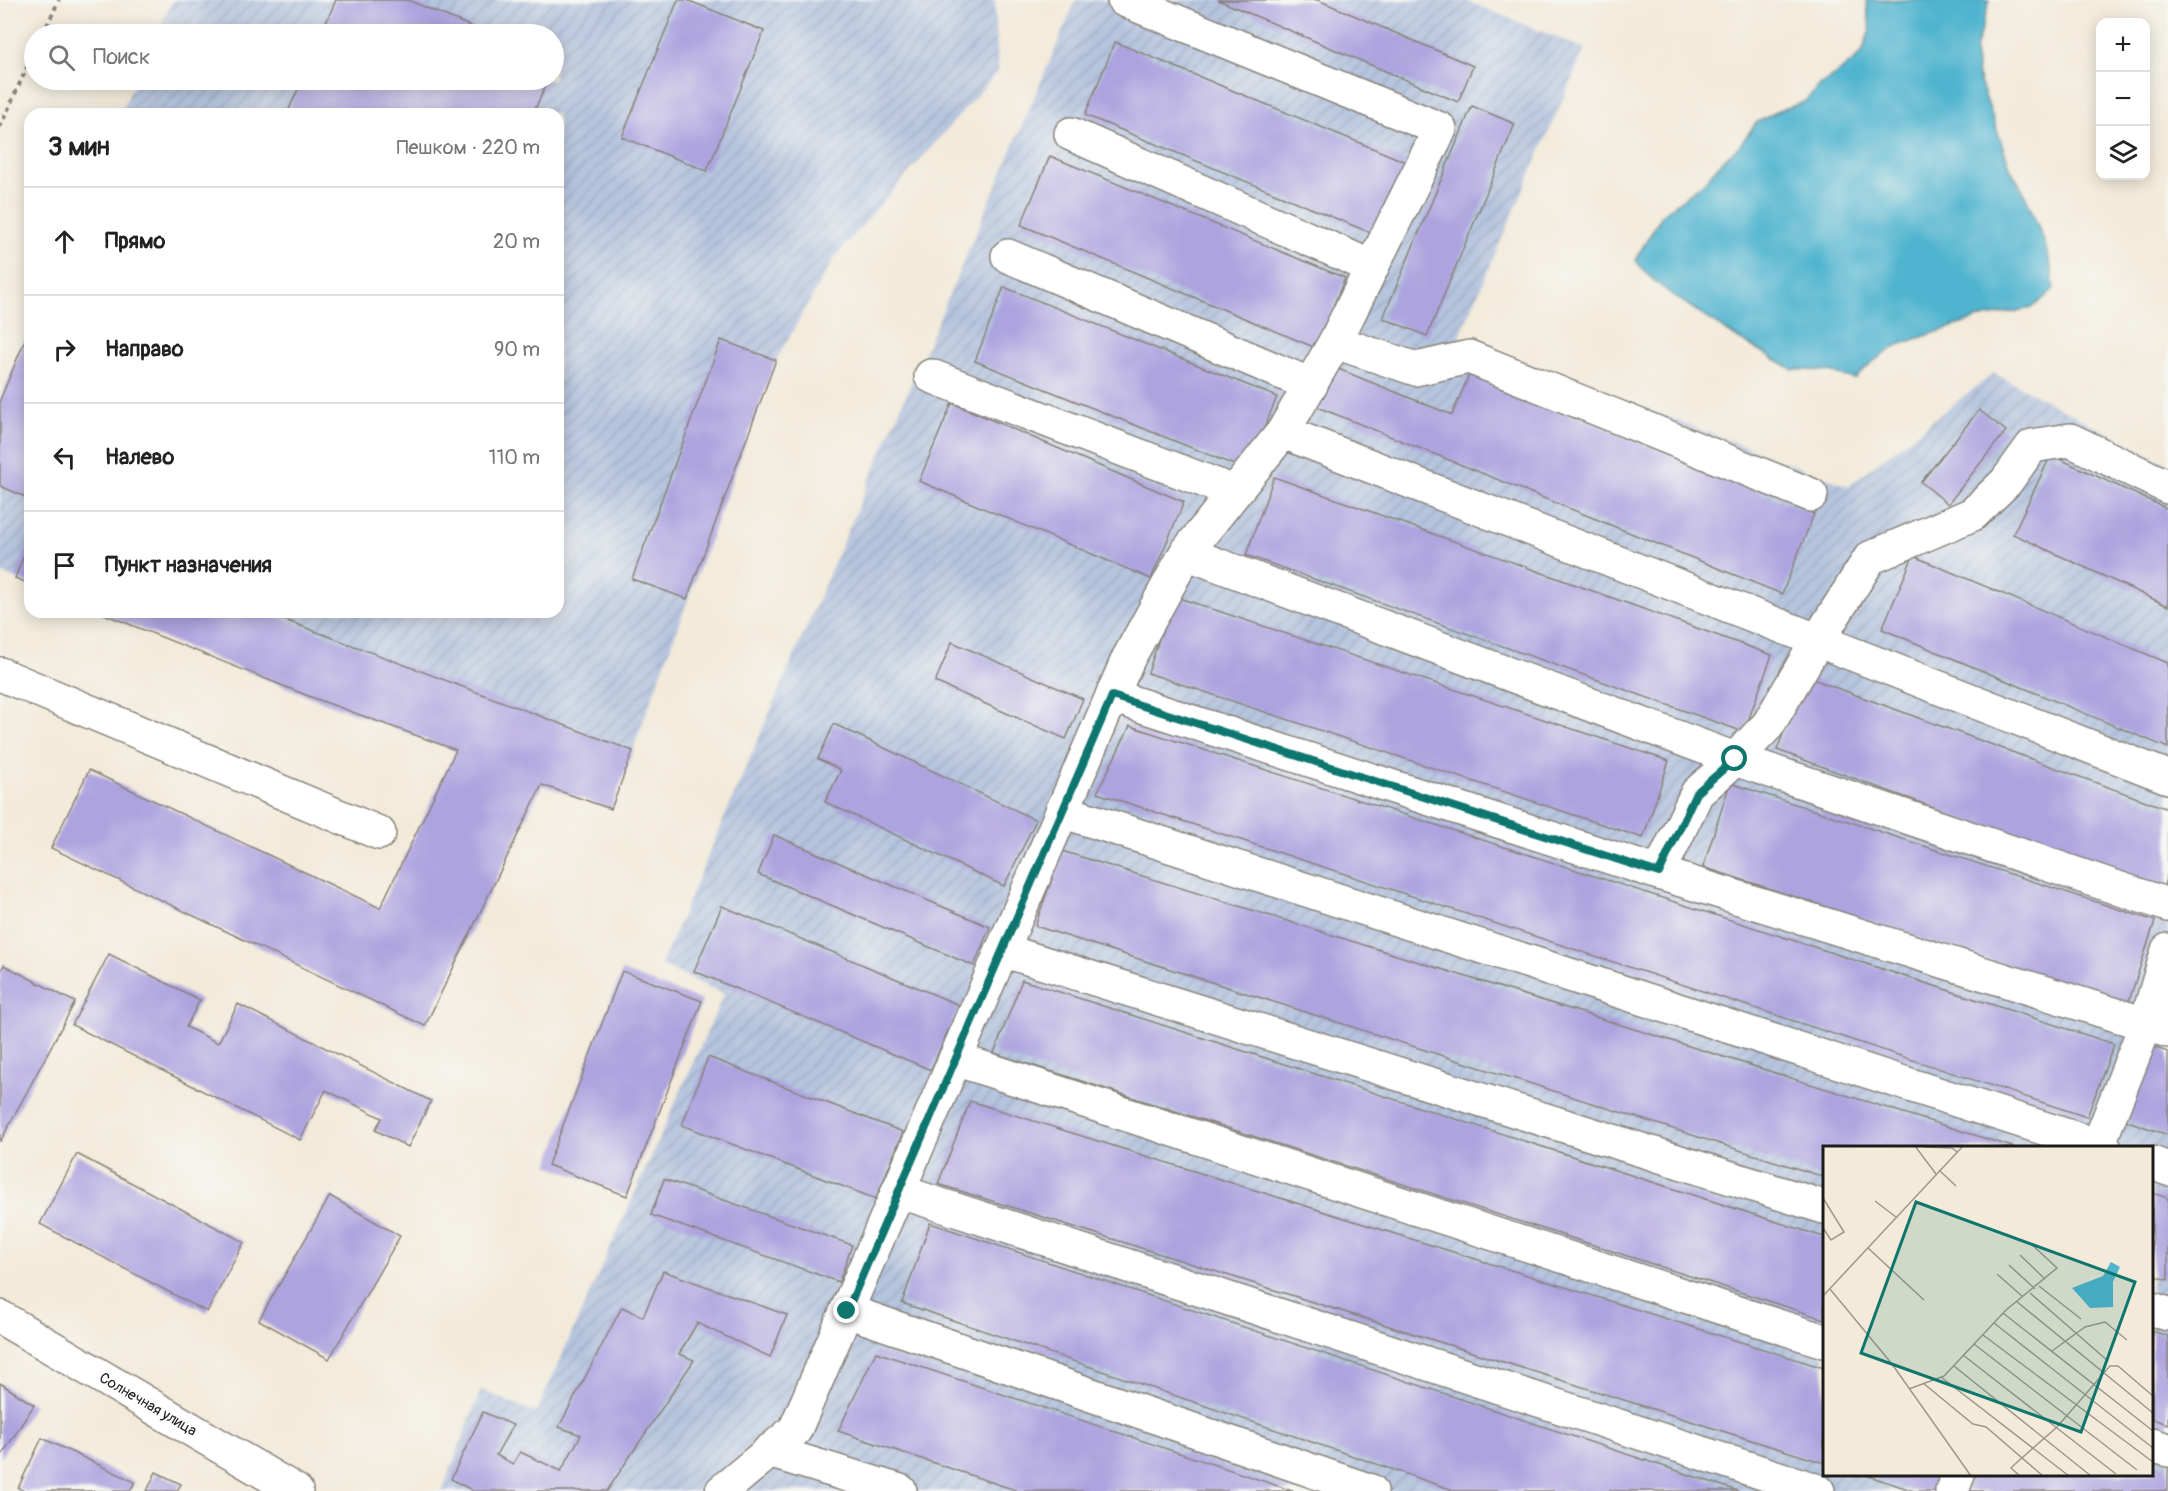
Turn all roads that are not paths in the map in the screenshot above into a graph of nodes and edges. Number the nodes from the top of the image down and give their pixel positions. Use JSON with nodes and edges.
{"nodes":[{"id":1,"x":1124,"y":0,"type":"edge"},
{"id":2,"x":1071,"y":134,"type":"dead end"},
{"id":3,"x":1008,"y":256,"type":"dead end"},
{"id":4,"x":1372,"y":267,"type":"junction"},
{"id":5,"x":1335,"y":342,"type":"junction"},
{"id":6,"x":932,"y":376,"type":"dead end"},
{"id":7,"x":1311,"y":385,"type":"junction"},
{"id":8,"x":1283,"y":432,"type":"junction"},
{"id":9,"x":2168,"y":487,"type":"edge"},
{"id":10,"x":1234,"y":492,"type":"junction"},
{"id":11,"x":1811,"y":495,"type":"dead end"},
{"id":12,"x":1186,"y":553,"type":"junction"},
{"id":13,"x":1818,"y":640,"type":"junction"},
{"id":14,"x":0,"y":674,"type":"edge"},
{"id":15,"x":1112,"y":696,"type":"junction"},
{"id":16,"x":1735,"y":759,"type":"junction"},
{"id":17,"x":2168,"y":777,"type":"edge"},
{"id":18,"x":1062,"y":811,"type":"junction"},
{"id":19,"x":379,"y":833,"type":"dead end"},
{"id":20,"x":1659,"y":873,"type":"junction"},
{"id":21,"x":2168,"y":905,"type":"edge"},
{"id":22,"x":1002,"y":950,"type":"junction"},
{"id":23,"x":2168,"y":950,"type":"edge"},
{"id":24,"x":2157,"y":1028,"type":"edge"},
{"id":25,"x":955,"y":1059,"type":"junction"},
{"id":26,"x":2097,"y":1146,"type":"edge"},
{"id":27,"x":2100,"y":1146,"type":"edge"},
{"id":28,"x":2153,"y":1164,"type":"edge"},
{"id":29,"x":2168,"y":1169,"type":"edge"},
{"id":30,"x":898,"y":1191,"type":"junction"},
{"id":31,"x":1823,"y":1207,"type":"edge"},
{"id":32,"x":2153,"y":1310,"type":"edge"},
{"id":33,"x":847,"y":1311,"type":"junction"},
{"id":34,"x":2168,"y":1314,"type":"edge"},
{"id":35,"x":0,"y":1317,"type":"edge"},
{"id":36,"x":1823,"y":1341,"type":"edge"},
{"id":37,"x":2153,"y":1445,"type":"edge"},
{"id":38,"x":2168,"y":1450,"type":"edge"},
{"id":39,"x":770,"y":1451,"type":"junction"},
{"id":40,"x":1957,"y":1476,"type":"edge"},
{"id":41,"x":296,"y":1491,"type":"edge"},
{"id":42,"x":723,"y":1491,"type":"edge"},
{"id":43,"x":900,"y":1491,"type":"edge"},
{"id":44,"x":1371,"y":1491,"type":"edge"},
{"id":45,"x":1818,"y":1491,"type":"edge"},
{"id":46,"x":1952,"y":1491,"type":"edge"}],
"edges":[{"from":1,"to":4,"type":"street"},
{"from":2,"to":4,"type":"street"},
{"from":3,"to":7,"type":"street"},
{"from":4,"to":5,"type":"street"},
{"from":5,"to":7,"type":"street"},
{"from":5,"to":11,"type":"street"},
{"from":6,"to":10,"type":"street"},
{"from":7,"to":8,"type":"street"},
{"from":8,"to":10,"type":"street"},
{"from":8,"to":13,"type":"street"},
{"from":9,"to":13,"type":"street"},
{"from":10,"to":12,"type":"street"},
{"from":12,"to":15,"type":"street"},
{"from":12,"to":16,"type":"street"},
{"from":13,"to":16,"type":"street"},
{"from":13,"to":17,"type":"street"},
{"from":14,"to":19,"type":"street"},
{"from":15,"to":18,"type":"street"},
{"from":15,"to":20,"type":"street"},
{"from":16,"to":20,"type":"street"},
{"from":16,"to":21,"type":"street"},
{"from":18,"to":22,"type":"street"},
{"from":18,"to":26,"type":"street"},
{"from":20,"to":24,"type":"street"},
{"from":22,"to":25,"type":"street"},
{"from":22,"to":31,"type":"street"},
{"from":23,"to":24,"type":"street"},
{"from":24,"to":27,"type":"street"},
{"from":25,"to":30,"type":"street"},
{"from":25,"to":36,"type":"street"},
{"from":28,"to":29,"type":"street"},
{"from":30,"to":33,"type":"street"},
{"from":30,"to":45,"type":"street"},
{"from":32,"to":34,"type":"street"},
{"from":33,"to":39,"type":"street"},
{"from":33,"to":44,"type":"street"},
{"from":35,"to":41,"type":"street","name":"Солнечная улица"},
{"from":37,"to":38,"type":"street"},
{"from":39,"to":42,"type":"street"},
{"from":39,"to":43,"type":"street"},
{"from":40,"to":46,"type":"street"}]}
